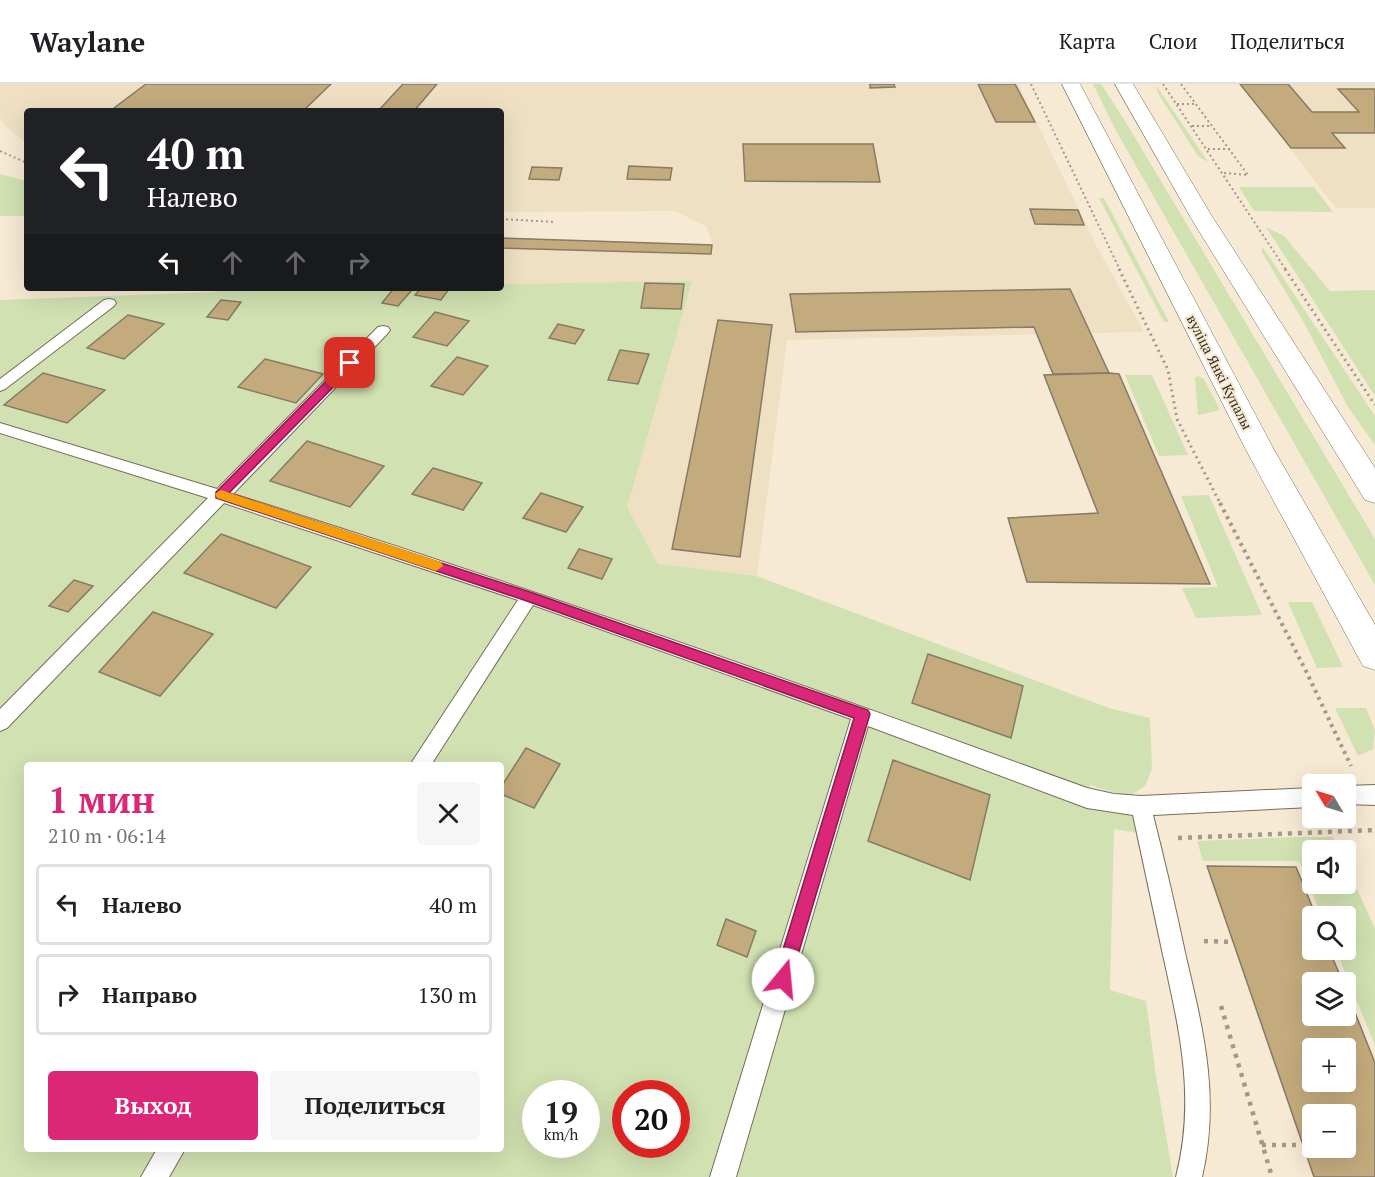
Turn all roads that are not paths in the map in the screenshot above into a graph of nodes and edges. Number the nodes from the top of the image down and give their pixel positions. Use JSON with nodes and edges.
{"nodes":[{"id":1,"x":1071,"y":84,"type":"edge"},
{"id":2,"x":1124,"y":84,"type":"edge"},
{"id":3,"x":108,"y":303,"type":"dead end"},
{"id":4,"x":383,"y":330,"type":"dead end"},
{"id":5,"x":0,"y":386,"type":"edge"},
{"id":6,"x":0,"y":428,"type":"edge"},
{"id":7,"x":1375,"y":492,"type":"edge"},
{"id":8,"x":220,"y":495,"type":"junction"},
{"id":9,"x":529,"y":597,"type":"junction"},
{"id":10,"x":1375,"y":656,"type":"edge"},
{"id":11,"x":862,"y":714,"type":"junction"},
{"id":12,"x":0,"y":722,"type":"edge"},
{"id":13,"x":422,"y":762,"type":"edge"},
{"id":14,"x":1302,"y":798,"type":"edge"},
{"id":15,"x":1142,"y":806,"type":"junction"},
{"id":16,"x":170,"y":1152,"type":"edge"},
{"id":17,"x":154,"y":1177,"type":"edge"},
{"id":18,"x":723,"y":1177,"type":"edge"},
{"id":19,"x":1189,"y":1177,"type":"edge"}],
"edges":[{"from":1,"to":10,"type":"main road","name":"вуліца Янкі Купалы"},
{"from":2,"to":7,"type":"main road"},
{"from":3,"to":5,"type":"lane"},
{"from":4,"to":8,"type":"lane"},
{"from":6,"to":8,"type":"lane"},
{"from":8,"to":9,"type":"lane"},
{"from":8,"to":12,"type":"lane"},
{"from":9,"to":11,"type":"lane"},
{"from":9,"to":13,"type":"lane"},
{"from":11,"to":15,"type":"lane"},
{"from":11,"to":18,"type":"lane"},
{"from":14,"to":15,"type":"lane"},
{"from":15,"to":19,"type":"lane"},
{"from":16,"to":17,"type":"lane"}]}
